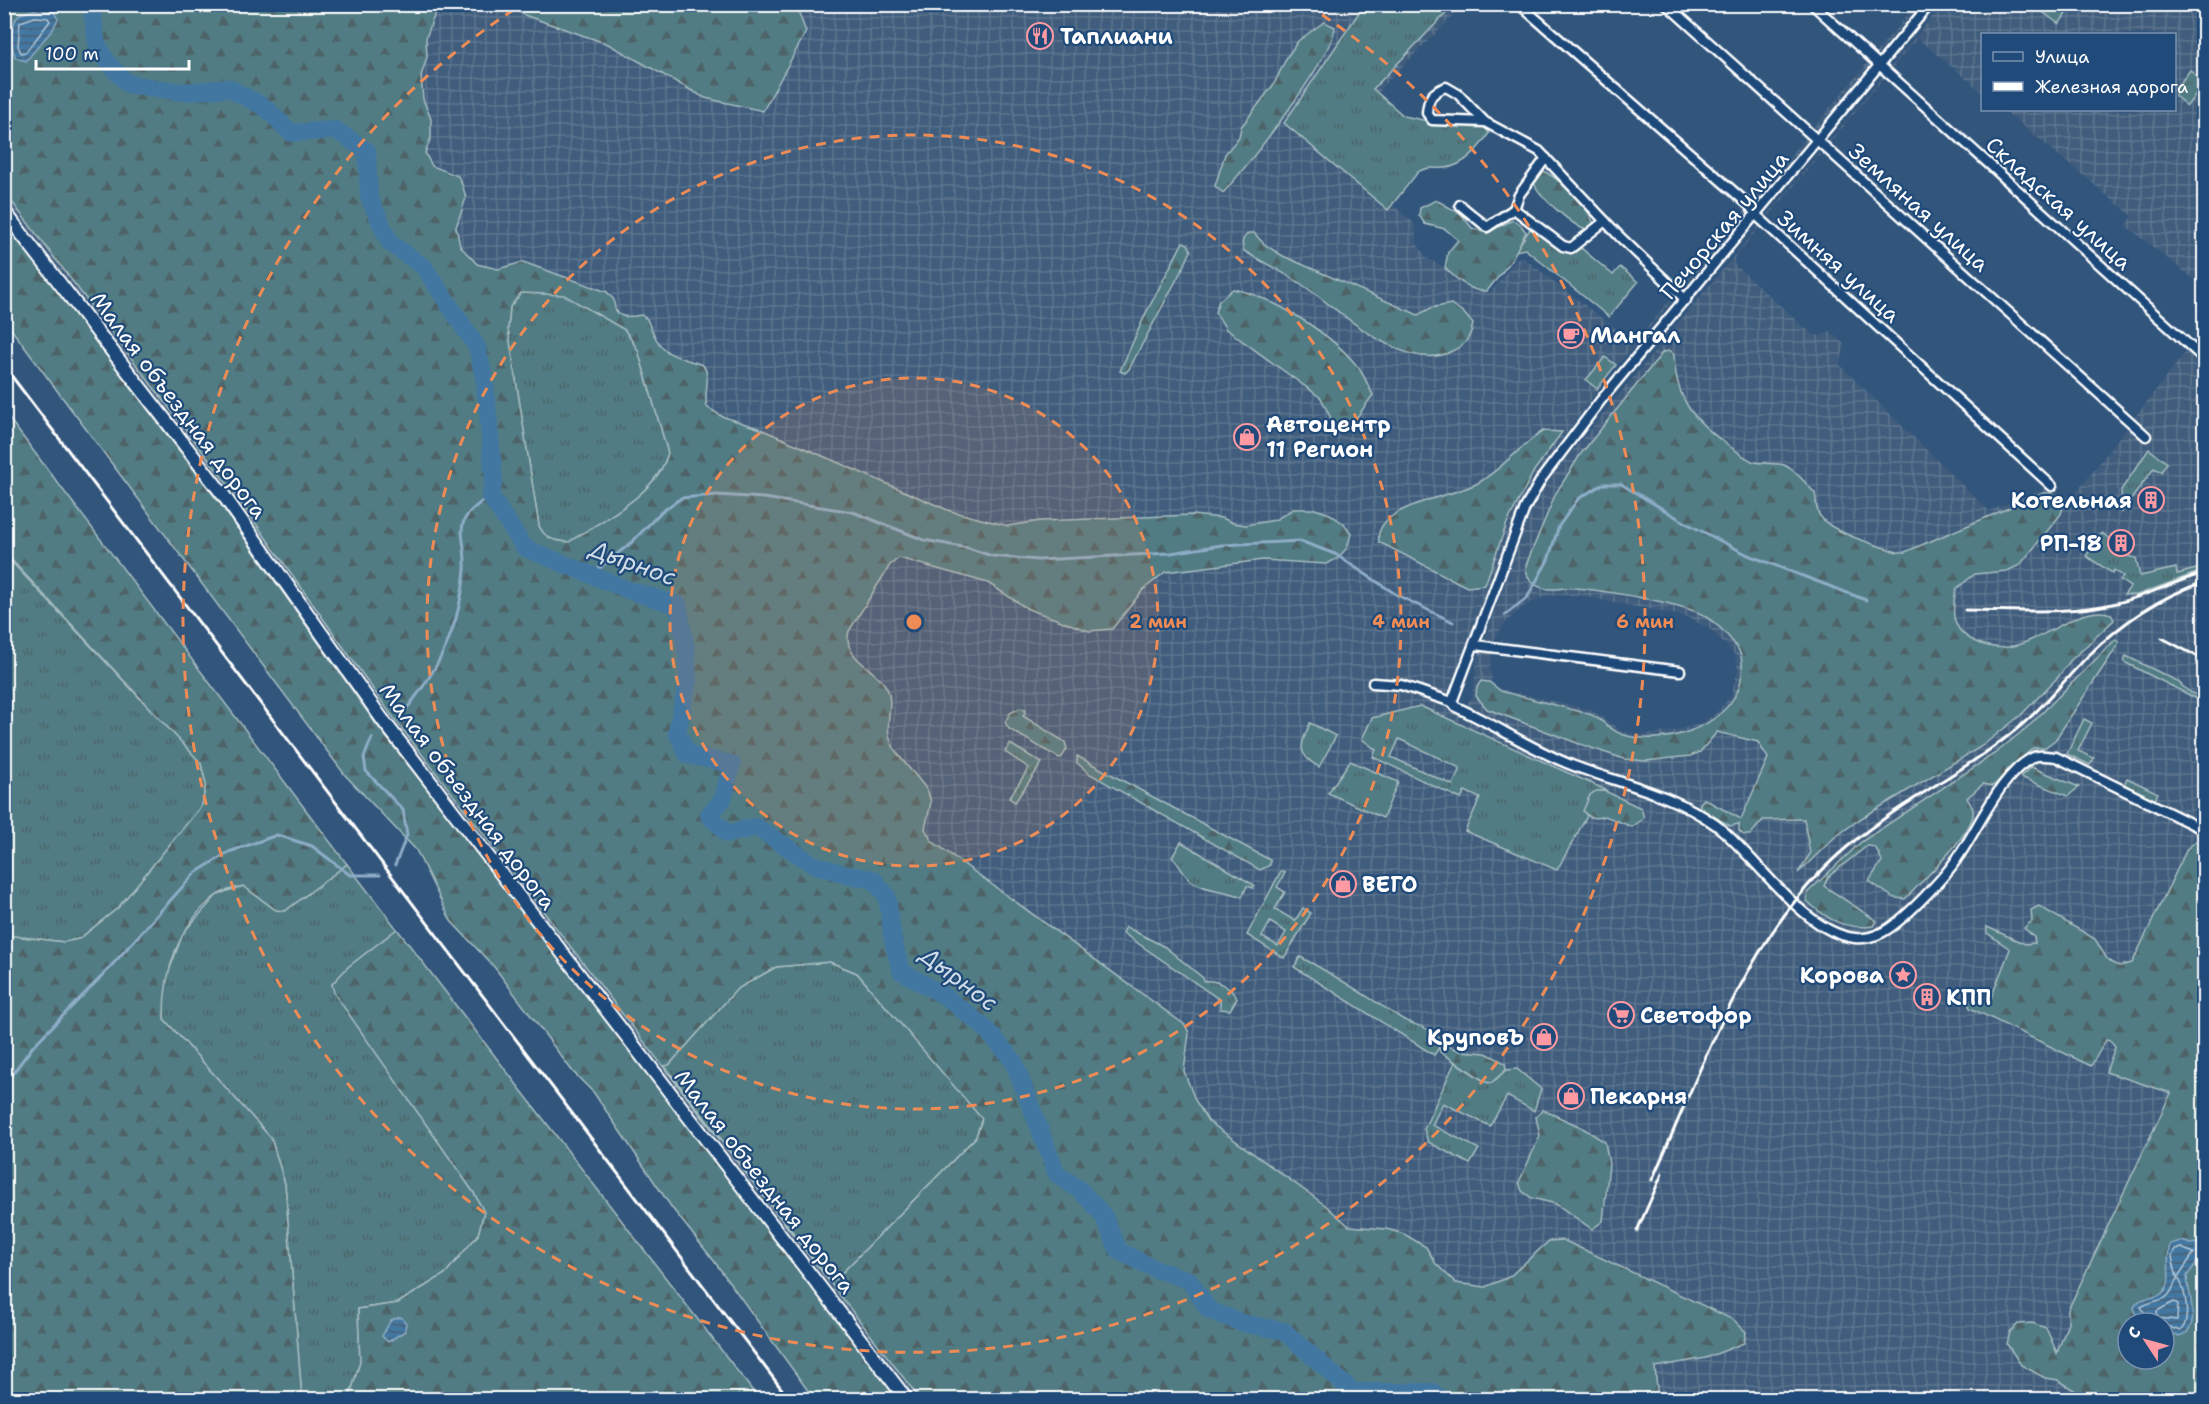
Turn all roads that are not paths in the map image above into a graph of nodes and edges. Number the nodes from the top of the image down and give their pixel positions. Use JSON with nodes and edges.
{"nodes":[{"id":1,"x":1520,"y":4,"type":"edge"},
{"id":2,"x":1666,"y":4,"type":"edge"},
{"id":3,"x":1812,"y":4,"type":"edge"},
{"id":4,"x":1930,"y":4,"type":"edge"},
{"id":5,"x":1880,"y":64,"type":"junction"},
{"id":6,"x":1485,"y":122,"type":"junction"},
{"id":7,"x":1818,"y":140,"type":"junction"},
{"id":8,"x":1546,"y":158,"type":"junction"},
{"id":9,"x":1460,"y":205,"type":"dead end"},
{"id":10,"x":1514,"y":209,"type":"junction"},
{"id":11,"x":4,"y":211,"type":"edge"},
{"id":12,"x":1756,"y":215,"type":"junction"},
{"id":13,"x":1605,"y":221,"type":"junction"},
{"id":14,"x":1686,"y":300,"type":"junction"},
{"id":15,"x":2200,"y":356,"type":"dead end"},
{"id":16,"x":2146,"y":436,"type":"dead end"},
{"id":17,"x":2052,"y":486,"type":"dead end"},
{"id":18,"x":1475,"y":645,"type":"junction"},
{"id":19,"x":1680,"y":671,"type":"dead end"},
{"id":20,"x":1373,"y":683,"type":"dead end"},
{"id":21,"x":1454,"y":705,"type":"junction"},
{"id":22,"x":2205,"y":830,"type":"edge"},
{"id":23,"x":907,"y":1400,"type":"edge"}],
"edges":[{"from":1,"to":12,"type":"street","name":"Зимняя улица"},
{"from":2,"to":7,"type":"street","name":"Земляная улица"},
{"from":3,"to":5,"type":"street","name":"Складская улица"},
{"from":4,"to":5,"type":"street","name":"Печорская улица"},
{"from":5,"to":7,"type":"street","name":"Печорская улица"},
{"from":5,"to":15,"type":"street","name":"Складская улица"},
{"from":6,"to":6,"type":"street"},
{"from":6,"to":8,"type":"street"},
{"from":7,"to":12,"type":"street","name":"Печорская улица"},
{"from":7,"to":16,"type":"street","name":"Земляная улица"},
{"from":8,"to":10,"type":"street"},
{"from":8,"to":13,"type":"street"},
{"from":9,"to":10,"type":"street"},
{"from":10,"to":13,"type":"street"},
{"from":11,"to":23,"type":"street","name":"Малая объездная дорога"},
{"from":12,"to":14,"type":"street","name":"Печорская улица"},
{"from":12,"to":17,"type":"street","name":"Зимняя улица"},
{"from":13,"to":14,"type":"street"},
{"from":14,"to":18,"type":"street","name":"Печорская улица"},
{"from":18,"to":19,"type":"street"},
{"from":18,"to":21,"type":"street","name":"Печорская улица"},
{"from":20,"to":21,"type":"street"},
{"from":21,"to":22,"type":"street"}]}
